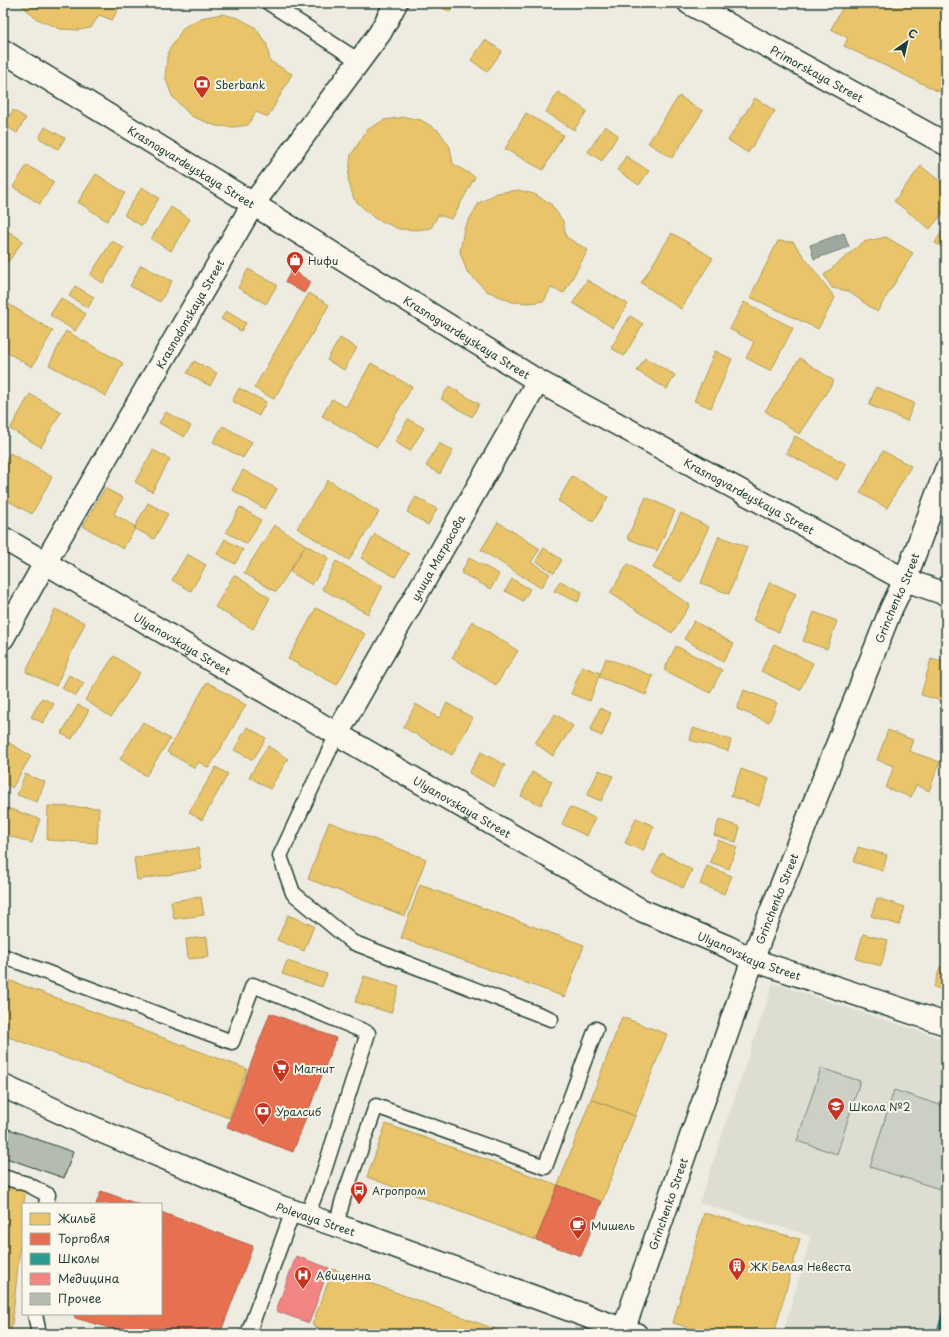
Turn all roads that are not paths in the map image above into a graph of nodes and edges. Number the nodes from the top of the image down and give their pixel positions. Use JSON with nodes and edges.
{"nodes":[{"id":1,"x":269,"y":3,"type":"edge"},
{"id":2,"x":396,"y":3,"type":"edge"},
{"id":3,"x":689,"y":3,"type":"edge"},
{"id":4,"x":3,"y":51,"type":"edge"},
{"id":5,"x":359,"y":61,"type":"junction"},
{"id":6,"x":946,"y":144,"type":"edge"},
{"id":7,"x":253,"y":204,"type":"junction"},
{"id":8,"x":538,"y":381,"type":"junction"},
{"id":9,"x":946,"y":470,"type":"edge"},
{"id":10,"x":3,"y":538,"type":"edge"},
{"id":11,"x":45,"y":563,"type":"junction"},
{"id":12,"x":905,"y":580,"type":"junction"},
{"id":13,"x":946,"y":594,"type":"edge"},
{"id":14,"x":3,"y":638,"type":"edge"},
{"id":15,"x":337,"y":734,"type":"junction"},
{"id":16,"x":3,"y":956,"type":"edge"},
{"id":17,"x":753,"y":960,"type":"junction"},
{"id":18,"x":551,"y":1019,"type":"dead end"},
{"id":19,"x":946,"y":1024,"type":"edge"},
{"id":20,"x":596,"y":1029,"type":"dead end"},
{"id":21,"x":3,"y":1086,"type":"edge"},
{"id":22,"x":3,"y":1177,"type":"edge"},
{"id":23,"x":46,"y":1203,"type":"edge"},
{"id":24,"x":300,"y":1214,"type":"junction"},
{"id":25,"x":336,"y":1226,"type":"junction"},
{"id":26,"x":35,"y":1315,"type":"edge"},
{"id":27,"x":627,"y":1333,"type":"edge"},
{"id":28,"x":39,"y":1334,"type":"edge"},
{"id":29,"x":248,"y":1334,"type":"edge"}],
"edges":[{"from":1,"to":5,"type":"lane"},
{"from":2,"to":5,"type":"street","name":"Krasnodonskaya Street"},
{"from":3,"to":6,"type":"street","name":"Primorskaya Street"},
{"from":4,"to":7,"type":"street","name":"Krasnogvardeyskaya Street"},
{"from":5,"to":7,"type":"street","name":"Krasnodonskaya Street"},
{"from":7,"to":8,"type":"street","name":"Krasnogvardeyskaya Street"},
{"from":7,"to":11,"type":"street","name":"Krasnodonskaya Street"},
{"from":8,"to":12,"type":"street","name":"Krasnogvardeyskaya Street"},
{"from":8,"to":15,"type":"street","name":"улица Матросова"},
{"from":9,"to":12,"type":"street","name":"Grinchenko Street"},
{"from":10,"to":11,"type":"street","name":"Ulyanovskaya Street"},
{"from":11,"to":14,"type":"street","name":"Krasnodonskaya Street"},
{"from":11,"to":15,"type":"street","name":"Ulyanovskaya Street"},
{"from":12,"to":13,"type":"street","name":"Krasnogvardeyskaya Street"},
{"from":12,"to":17,"type":"street","name":"Grinchenko Street"},
{"from":15,"to":17,"type":"street","name":"Ulyanovskaya Street"},
{"from":15,"to":18,"type":"lane"},
{"from":16,"to":24,"type":"lane"},
{"from":17,"to":19,"type":"street","name":"Ulyanovskaya Street"},
{"from":17,"to":27,"type":"street","name":"Grinchenko Street"},
{"from":20,"to":25,"type":"lane"},
{"from":21,"to":24,"type":"street","name":"Polevaya Street"},
{"from":22,"to":23,"type":"lane"},
{"from":24,"to":25,"type":"street","name":"Polevaya Street"},
{"from":24,"to":29,"type":"lane"},
{"from":25,"to":27,"type":"street","name":"Polevaya Street"},
{"from":26,"to":28,"type":"lane"}]}
